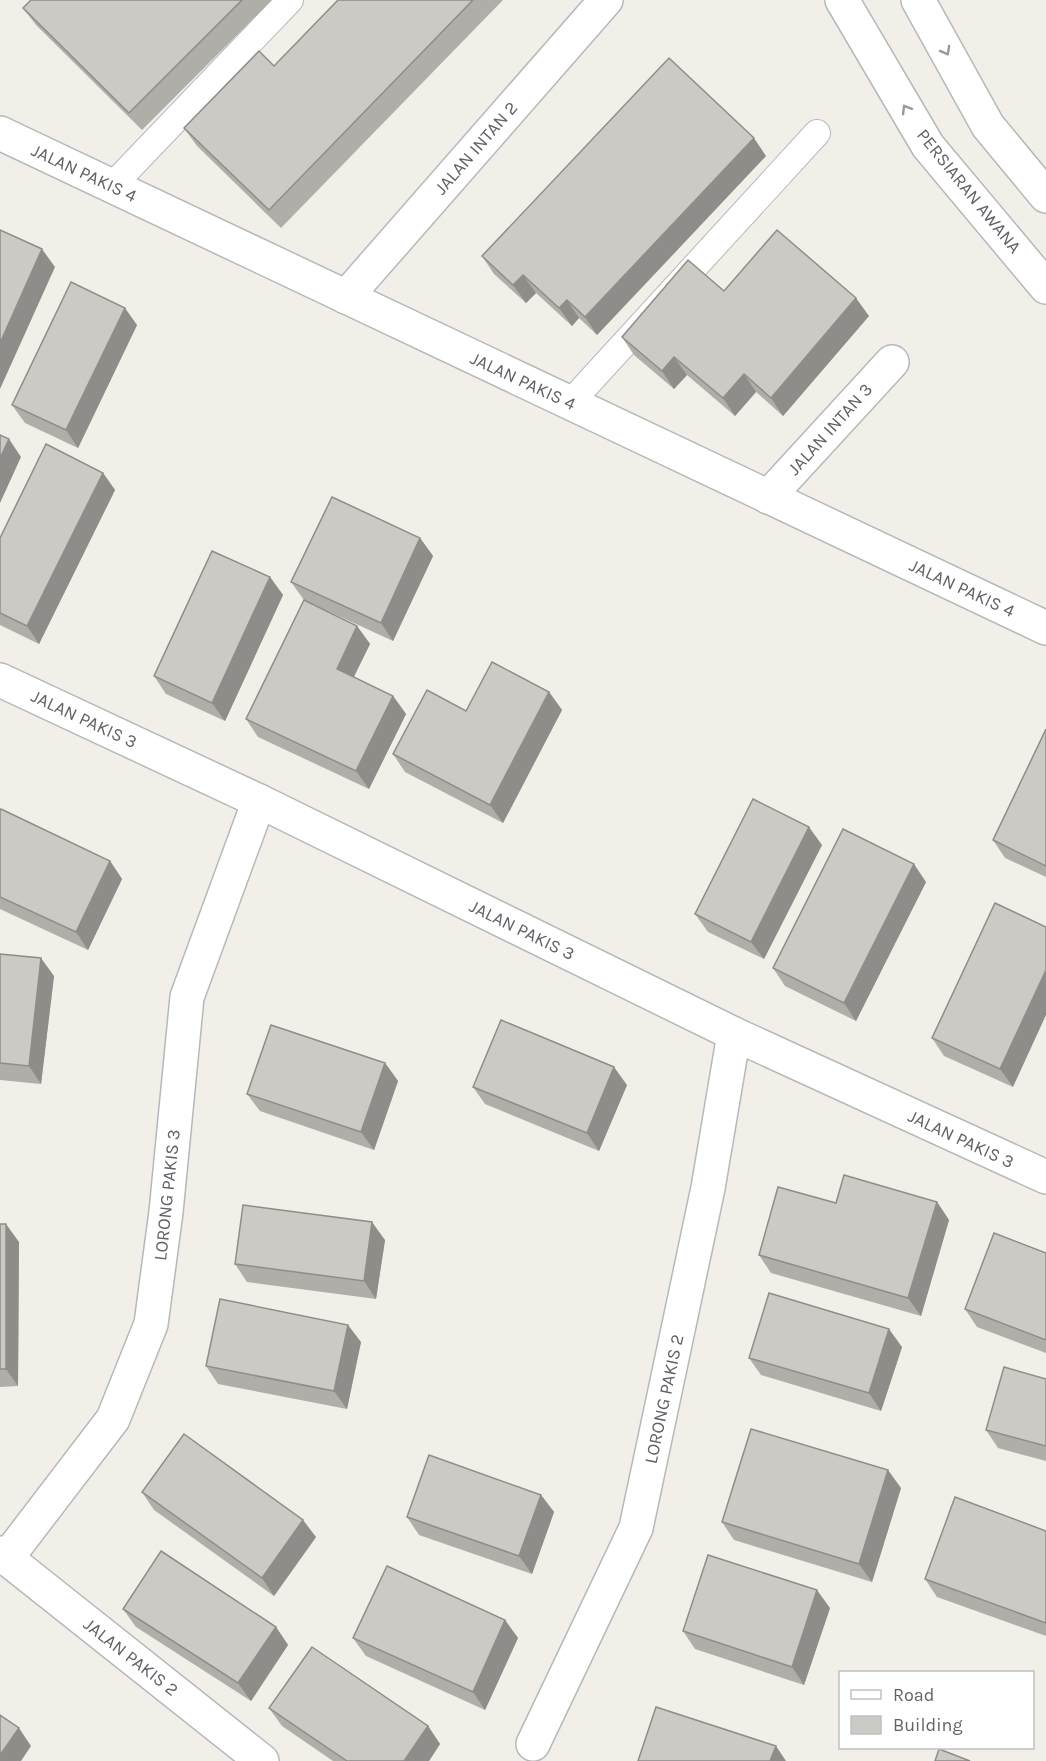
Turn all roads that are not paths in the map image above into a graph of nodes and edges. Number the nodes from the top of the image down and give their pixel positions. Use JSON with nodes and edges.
{"nodes":[{"id":1,"x":290,"y":0,"type":"edge"},
{"id":2,"x":606,"y":0,"type":"edge"},
{"id":3,"x":842,"y":0,"type":"edge"},
{"id":4,"x":918,"y":0,"type":"edge"},
{"id":5,"x":0,"y":133,"type":"edge"},
{"id":6,"x":817,"y":133,"type":"dead end"},
{"id":7,"x":112,"y":186,"type":"junction"},
{"id":8,"x":1046,"y":196,"type":"edge"},
{"id":9,"x":1046,"y":287,"type":"edge"},
{"id":10,"x":346,"y":297,"type":"junction"},
{"id":11,"x":892,"y":362,"type":"dead end"},
{"id":12,"x":570,"y":403,"type":"junction"},
{"id":13,"x":768,"y":496,"type":"junction"},
{"id":14,"x":1046,"y":628,"type":"edge"},
{"id":15,"x":0,"y":680,"type":"edge"},
{"id":16,"x":259,"y":801,"type":"junction"},
{"id":17,"x":734,"y":1034,"type":"junction"},
{"id":18,"x":1046,"y":1177,"type":"edge"},
{"id":19,"x":3,"y":1556,"type":"edge"},
{"id":20,"x":533,"y":1744,"type":"dead end"},
{"id":21,"x":262,"y":1761,"type":"edge"}],
"edges":[{"from":1,"to":7,"type":"lane"},
{"from":2,"to":10,"type":"street","name":"JALAN INTAN 2"},
{"from":9,"to":3,"type":"street","name":"PERSIARAN AWANA","one_way":true},
{"from":4,"to":8,"type":"street","one_way":true},
{"from":5,"to":7,"type":"street","name":"JALAN PAKIS 4"},
{"from":6,"to":12,"type":"lane"},
{"from":7,"to":10,"type":"street","name":"JALAN PAKIS 4"},
{"from":10,"to":12,"type":"street","name":"JALAN PAKIS 4"},
{"from":11,"to":13,"type":"street","name":"JALAN INTAN 3"},
{"from":12,"to":13,"type":"street","name":"JALAN PAKIS 4"},
{"from":13,"to":14,"type":"street","name":"JALAN PAKIS 4"},
{"from":15,"to":16,"type":"street","name":"JALAN PAKIS 3"},
{"from":16,"to":17,"type":"street","name":"JALAN PAKIS 3"},
{"from":16,"to":19,"type":"street","name":"LORONG PAKIS 3"},
{"from":17,"to":18,"type":"street","name":"JALAN PAKIS 3"},
{"from":17,"to":20,"type":"street","name":"LORONG PAKIS 2"},
{"from":19,"to":21,"type":"street","name":"JALAN PAKIS 2"}]}
